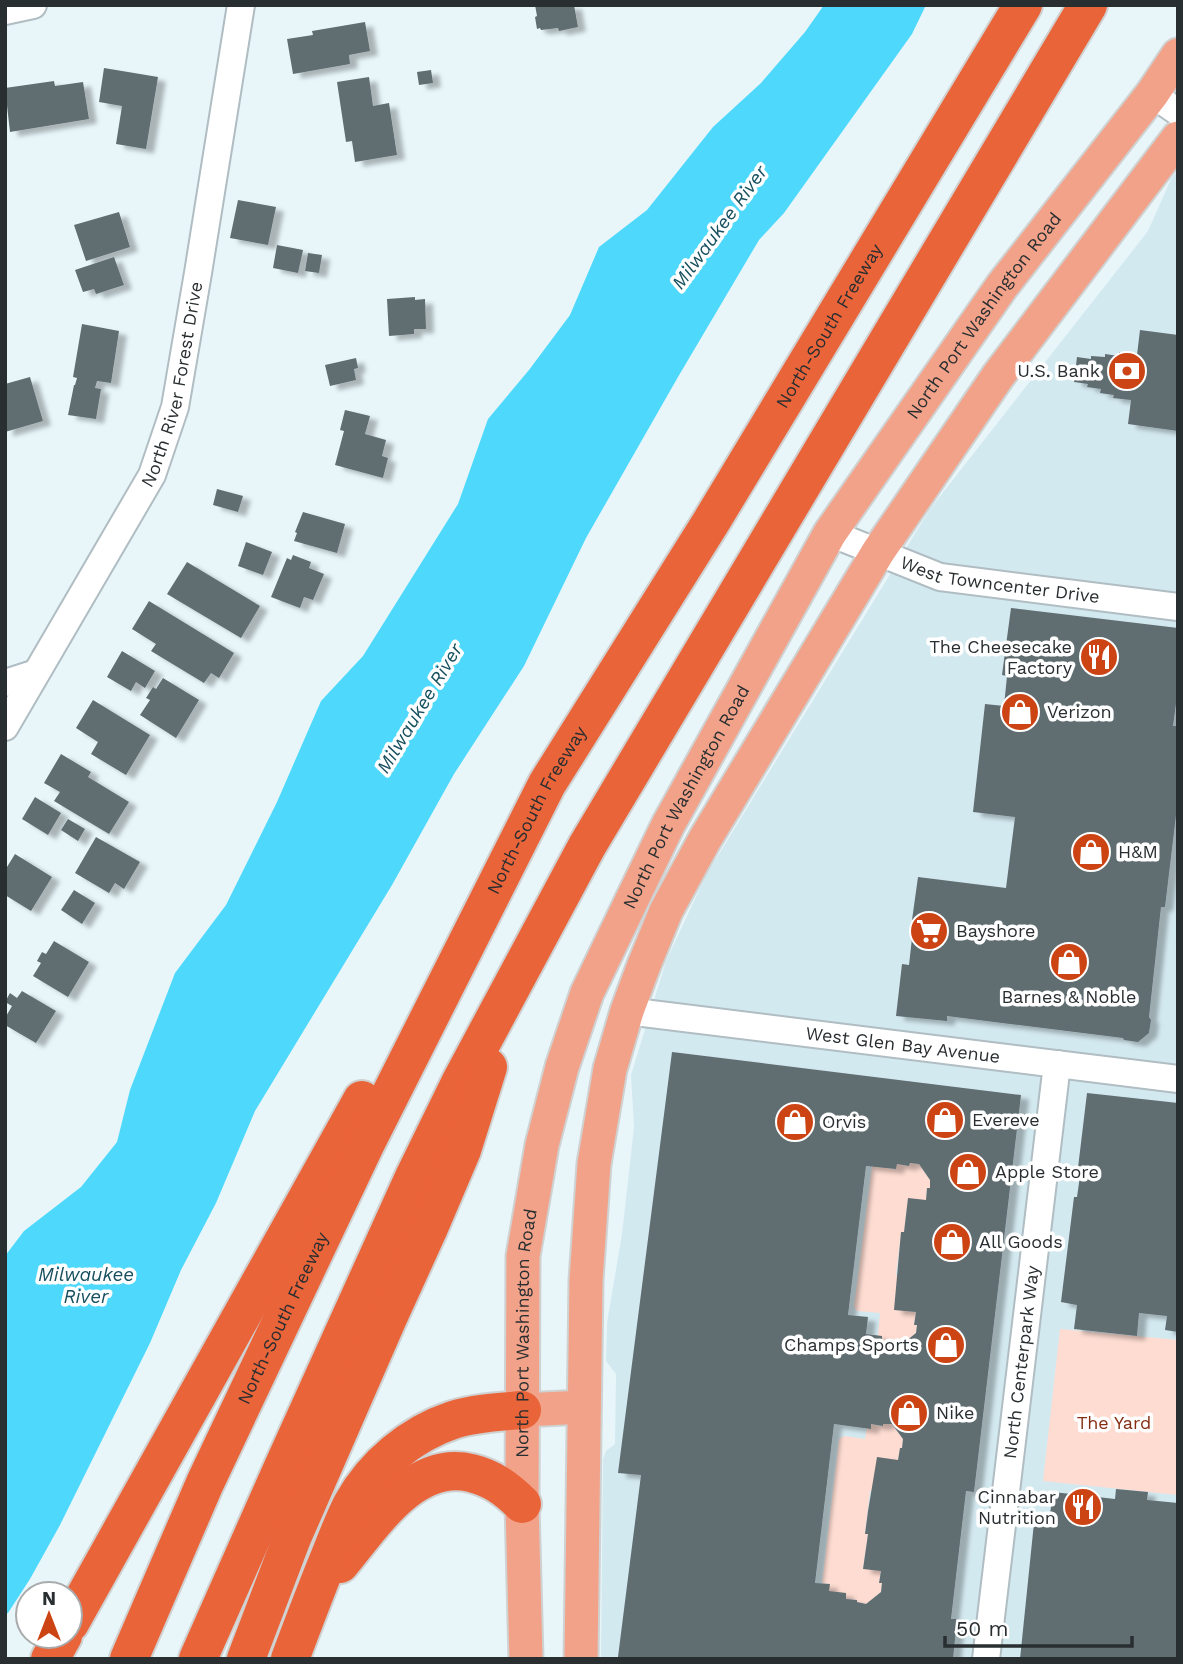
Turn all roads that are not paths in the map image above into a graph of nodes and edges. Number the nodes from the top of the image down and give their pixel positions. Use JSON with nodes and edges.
{"nodes":[{"id":1,"x":33,"y":5,"type":"edge"},
{"id":2,"x":241,"y":5,"type":"edge"},
{"id":3,"x":1023,"y":5,"type":"edge"},
{"id":4,"x":1088,"y":5,"type":"edge"},
{"id":5,"x":5,"y":11,"type":"edge"},
{"id":6,"x":1178,"y":55,"type":"edge"},
{"id":7,"x":1165,"y":103,"type":"edge"},
{"id":8,"x":1178,"y":138,"type":"edge"},
{"id":9,"x":830,"y":533,"type":"junction"},
{"id":10,"x":878,"y":552,"type":"junction"},
{"id":11,"x":1178,"y":607,"type":"edge"},
{"id":12,"x":36,"y":673,"type":"junction"},
{"id":13,"x":5,"y":683,"type":"edge"},
{"id":14,"x":5,"y":727,"type":"edge"},
{"id":15,"x":547,"y":784,"type":"junction"},
{"id":16,"x":510,"y":991,"type":"junction"},
{"id":17,"x":627,"y":1011,"type":"junction"},
{"id":18,"x":1057,"y":1064,"type":"junction"},
{"id":19,"x":1178,"y":1079,"type":"edge"},
{"id":20,"x":584,"y":1408,"type":"junction"},
{"id":21,"x":522,"y":1410,"type":"junction"},
{"id":22,"x":522,"y":1504,"type":"junction"},
{"id":23,"x":314,"y":1596,"type":"junction"},
{"id":24,"x":84,"y":1598,"type":"edge"},
{"id":25,"x":129,"y":1659,"type":"edge"},
{"id":26,"x":198,"y":1659,"type":"edge"},
{"id":27,"x":246,"y":1659,"type":"edge"},
{"id":28,"x":290,"y":1659,"type":"edge"},
{"id":29,"x":526,"y":1659,"type":"edge"},
{"id":30,"x":581,"y":1659,"type":"edge"},
{"id":31,"x":986,"y":1659,"type":"edge"}],
"edges":[{"from":1,"to":5,"type":"street"},
{"from":2,"to":12,"type":"street","name":"North River Forest Drive"},
{"from":3,"to":15,"type":"highway","name":"North-South Freeway"},
{"from":4,"to":16,"type":"highway"},
{"from":6,"to":7,"type":"main road","name":"North Port Washington Road"},
{"from":7,"to":9,"type":"main road","name":"North Port Washington Road"},
{"from":8,"to":10,"type":"main road","name":"North Port Washington Road"},
{"from":9,"to":10,"type":"street","name":"West Towncenter Drive"},
{"from":9,"to":21,"type":"main road","name":"North Port Washington Road"},
{"from":10,"to":11,"type":"street","name":"West Towncenter Drive"},
{"from":10,"to":17,"type":"main road","name":"North Port Washington Road"},
{"from":12,"to":13,"type":"street"},
{"from":12,"to":14,"type":"street","name":"North River Forest Drive"},
{"from":15,"to":24,"type":"highway"},
{"from":15,"to":25,"type":"highway","name":"North-South Freeway"},
{"from":16,"to":26,"type":"highway"},
{"from":16,"to":27,"type":"highway"},
{"from":17,"to":18,"type":"street","name":"West Glen Bay Avenue"},
{"from":17,"to":20,"type":"main road","name":"North Port Washington Road"},
{"from":18,"to":19,"type":"street","name":"West Glen Bay Avenue"},
{"from":18,"to":31,"type":"street","name":"North Centerpark Way"},
{"from":20,"to":21,"type":"main road"},
{"from":20,"to":30,"type":"main road","name":"North Port Washington Road"},
{"from":21,"to":22,"type":"main road","name":"North Port Washington Road"},
{"from":21,"to":23,"type":"highway"},
{"from":22,"to":23,"type":"highway"},
{"from":22,"to":29,"type":"main road","name":"North Port Washington Road"},
{"from":23,"to":28,"type":"highway"}]}
